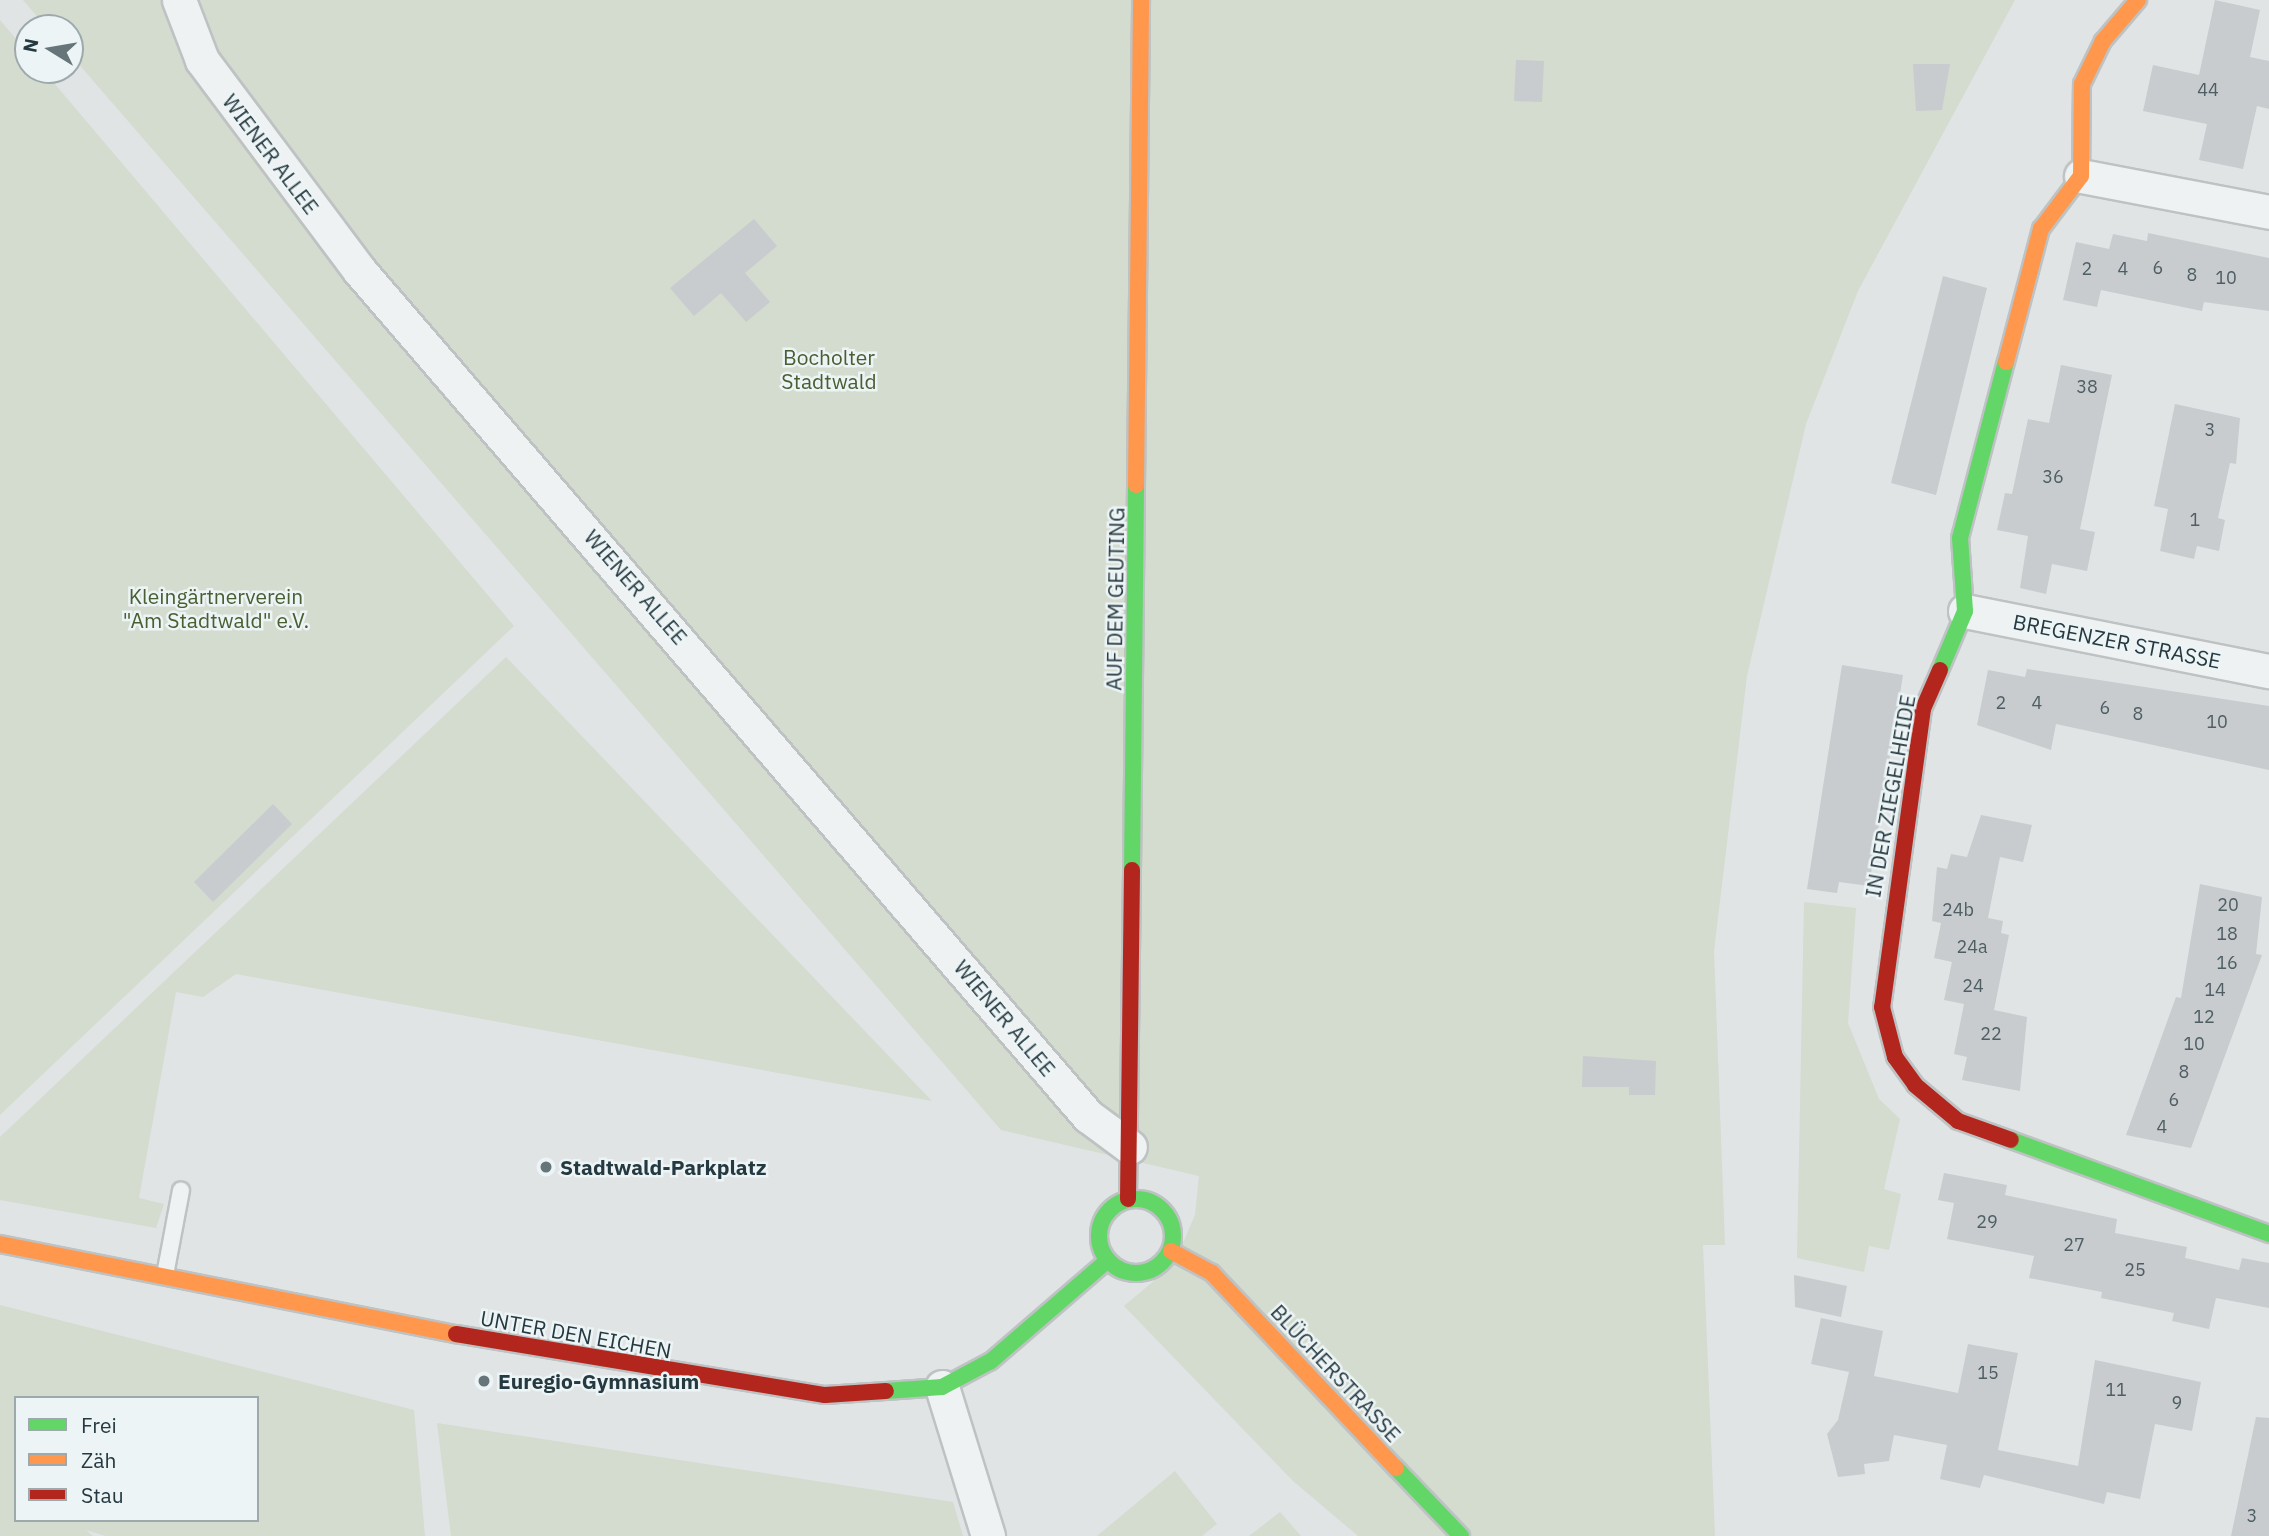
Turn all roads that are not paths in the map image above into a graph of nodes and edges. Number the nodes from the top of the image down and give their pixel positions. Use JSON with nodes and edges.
{"nodes":[{"id":1,"x":179,"y":0,"type":"edge"},
{"id":2,"x":1141,"y":0,"type":"edge"},
{"id":3,"x":2138,"y":0,"type":"edge"},
{"id":4,"x":2081,"y":176,"type":"junction"},
{"id":5,"x":2269,"y":212,"type":"edge"},
{"id":6,"x":1965,"y":611,"type":"junction"},
{"id":7,"x":2269,"y":671,"type":"edge"},
{"id":8,"x":1130,"y":1147,"type":"junction"},
{"id":9,"x":181,"y":1190,"type":"dead end"},
{"id":10,"x":1128,"y":1199,"type":"junction"},
{"id":11,"x":2269,"y":1234,"type":"edge"},
{"id":12,"x":0,"y":1244,"type":"edge"},
{"id":13,"x":1171,"y":1251,"type":"junction"},
{"id":14,"x":1107,"y":1261,"type":"junction"},
{"id":15,"x":165,"y":1275,"type":"junction"},
{"id":16,"x":942,"y":1387,"type":"junction"},
{"id":17,"x":988,"y":1536,"type":"edge"},
{"id":18,"x":1461,"y":1536,"type":"edge"}],
"edges":[{"from":1,"to":8,"type":"street","name":"WIENER ALLEE"},
{"from":2,"to":8,"type":"street","name":"AUF DEM GEUTING"},
{"from":3,"to":4,"type":"street"},
{"from":4,"to":5,"type":"street"},
{"from":4,"to":6,"type":"street","name":"IN DER ZIEGELHEIDE"},
{"from":6,"to":7,"type":"street","name":"BREGENZER STRASSE"},
{"from":6,"to":11,"type":"street","name":"IN DER ZIEGELHEIDE"},
{"from":8,"to":10,"type":"street","name":"AUF DEM GEUTING"},
{"from":9,"to":15,"type":"lane"},
{"from":10,"to":13,"type":"street"},
{"from":10,"to":14,"type":"street"},
{"from":12,"to":15,"type":"street","name":"UNTER DEN EICHEN"},
{"from":13,"to":14,"type":"street"},
{"from":13,"to":18,"type":"street","name":"BLÜCHERSTRASSE"},
{"from":14,"to":16,"type":"street","name":"UNTER DEN EICHEN"},
{"from":15,"to":16,"type":"street","name":"UNTER DEN EICHEN"},
{"from":16,"to":17,"type":"street"}]}
